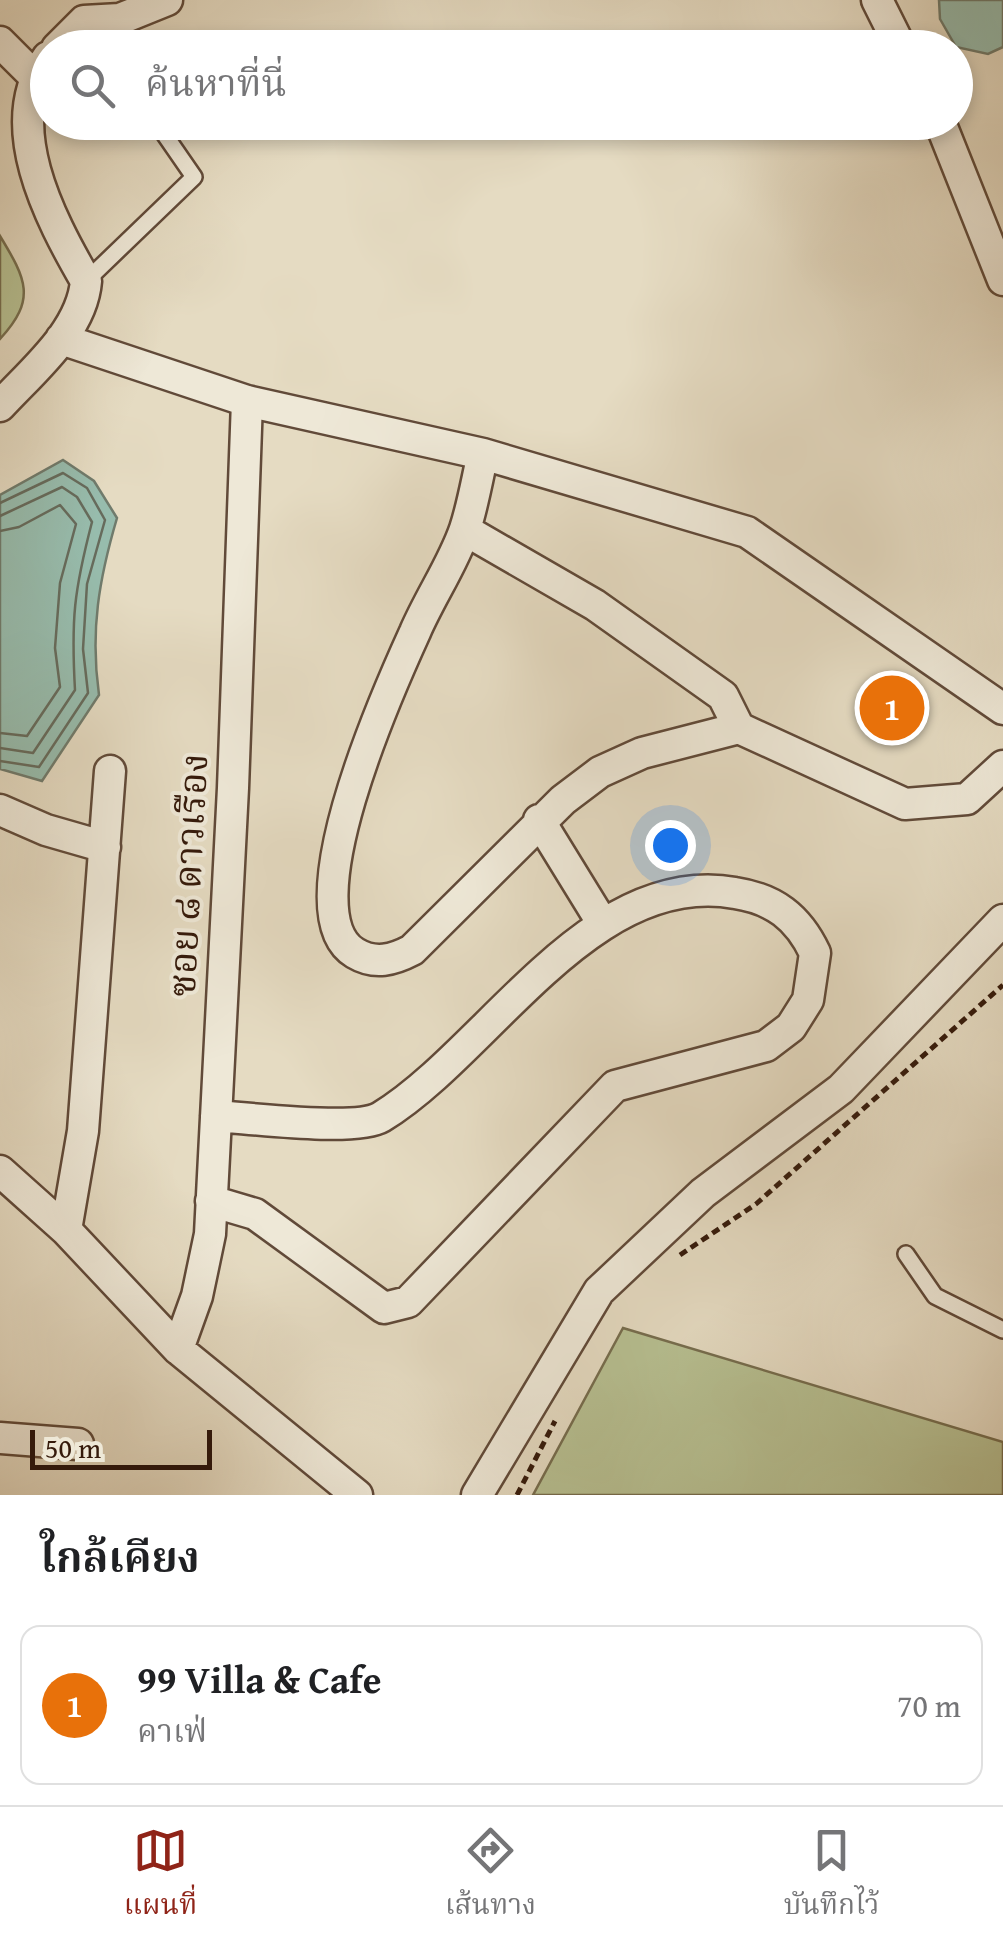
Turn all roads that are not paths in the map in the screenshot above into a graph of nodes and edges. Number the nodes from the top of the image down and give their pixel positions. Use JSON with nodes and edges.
{"nodes":[{"id":1,"x":167,"y":0,"type":"edge"},
{"id":2,"x":876,"y":0,"type":"edge"},
{"id":3,"x":83,"y":10,"type":"edge"},
{"id":4,"x":892,"y":30,"type":"edge"},
{"id":5,"x":0,"y":42,"type":"edge"},
{"id":6,"x":30,"y":60,"type":"edge"},
{"id":7,"x":30,"y":80,"type":"edge"},
{"id":8,"x":168,"y":140,"type":"edge"},
{"id":9,"x":947,"y":140,"type":"edge"},
{"id":10,"x":1003,"y":280,"type":"edge"},
{"id":11,"x":86,"y":281,"type":"junction"},
{"id":12,"x":61,"y":339,"type":"junction"},
{"id":13,"x":247,"y":401,"type":"junction"},
{"id":14,"x":0,"y":406,"type":"edge"},
{"id":15,"x":483,"y":454,"type":"junction"},
{"id":16,"x":465,"y":530,"type":"junction"},
{"id":17,"x":1003,"y":708,"type":"edge"},
{"id":18,"x":739,"y":728,"type":"junction"},
{"id":19,"x":1003,"y":766,"type":"edge"},
{"id":20,"x":110,"y":770,"type":"dead end"},
{"id":21,"x":0,"y":810,"type":"edge"},
{"id":22,"x":539,"y":820,"type":"junction"},
{"id":23,"x":105,"y":847,"type":"junction"},
{"id":24,"x":1003,"y":920,"type":"edge"},
{"id":25,"x":603,"y":924,"type":"junction"},
{"id":26,"x":216,"y":1116,"type":"junction"},
{"id":27,"x":0,"y":1171,"type":"edge"},
{"id":28,"x":211,"y":1201,"type":"junction"},
{"id":29,"x":66,"y":1230,"type":"junction"},
{"id":30,"x":906,"y":1254,"type":"dead end"},
{"id":31,"x":1003,"y":1330,"type":"edge"},
{"id":32,"x":178,"y":1349,"type":"junction"},
{"id":33,"x":0,"y":1438,"type":"edge"},
{"id":34,"x":78,"y":1444,"type":"dead end"},
{"id":35,"x":357,"y":1495,"type":"edge"},
{"id":36,"x":477,"y":1495,"type":"edge"}],
"edges":[{"from":1,"to":3,"type":"street"},
{"from":2,"to":4,"type":"street"},
{"from":5,"to":6,"type":"street"},
{"from":7,"to":11,"type":"street"},
{"from":8,"to":11,"type":"lane"},
{"from":9,"to":10,"type":"street"},
{"from":11,"to":12,"type":"street"},
{"from":12,"to":13,"type":"street"},
{"from":12,"to":14,"type":"street"},
{"from":13,"to":15,"type":"street"},
{"from":13,"to":26,"type":"street","name":"ซอย ๘ ดาวเรือง"},
{"from":15,"to":16,"type":"street"},
{"from":15,"to":17,"type":"street"},
{"from":16,"to":18,"type":"street"},
{"from":16,"to":22,"type":"street"},
{"from":18,"to":19,"type":"street"},
{"from":18,"to":22,"type":"street"},
{"from":20,"to":23,"type":"street"},
{"from":21,"to":23,"type":"street"},
{"from":22,"to":25,"type":"street"},
{"from":23,"to":29,"type":"street"},
{"from":24,"to":36,"type":"street"},
{"from":25,"to":26,"type":"street"},
{"from":25,"to":28,"type":"street"},
{"from":26,"to":28,"type":"street","name":"ซอย ๘ ดาวเรือง"},
{"from":27,"to":29,"type":"street"},
{"from":28,"to":32,"type":"street","name":"ซอย ๘ ดาวเรือง"},
{"from":29,"to":32,"type":"street"},
{"from":30,"to":31,"type":"lane"},
{"from":32,"to":35,"type":"street"},
{"from":33,"to":34,"type":"street"}]}
